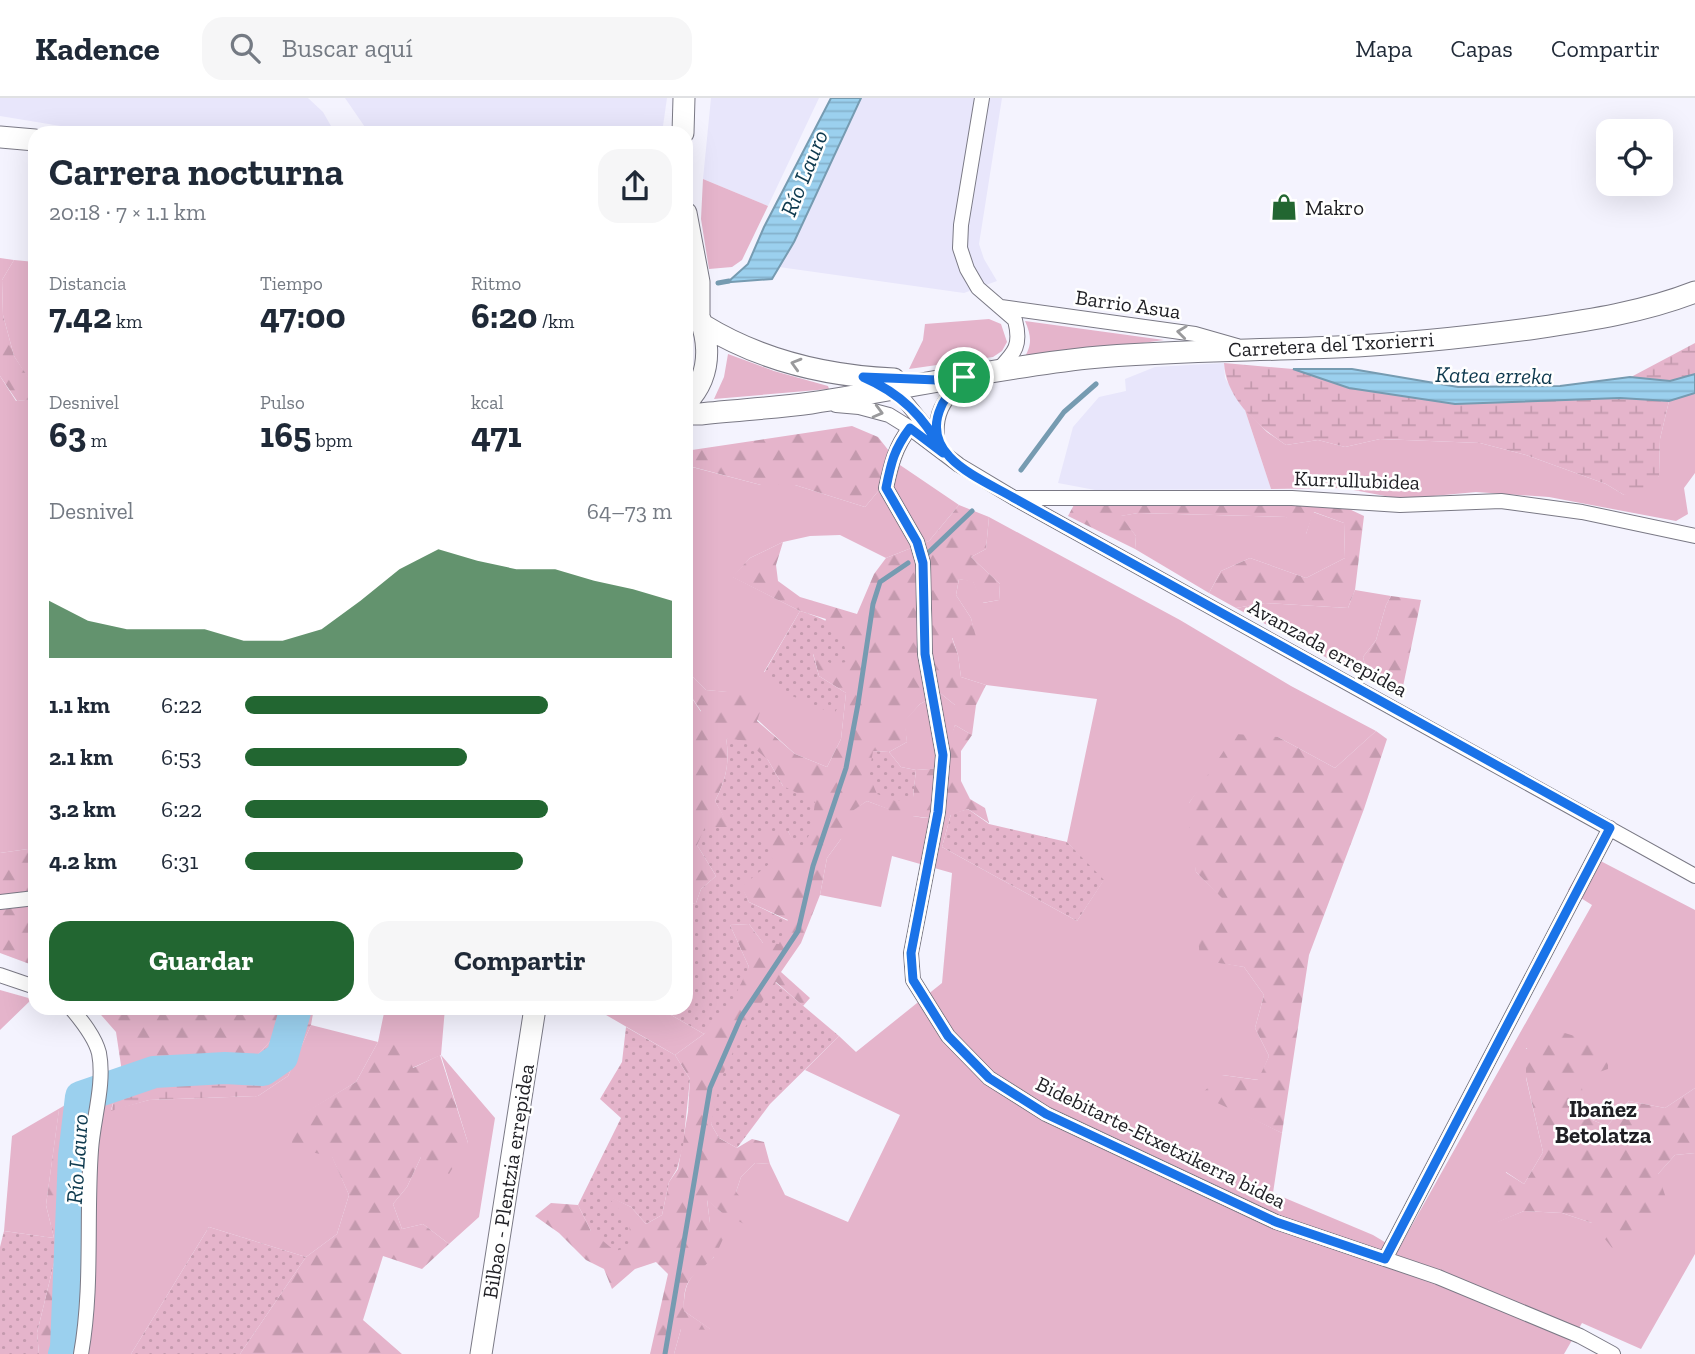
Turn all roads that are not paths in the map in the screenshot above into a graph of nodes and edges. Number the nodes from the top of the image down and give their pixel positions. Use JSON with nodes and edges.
{"nodes":[{"id":1,"x":684,"y":98,"type":"edge"},
{"id":2,"x":982,"y":98,"type":"edge"},
{"id":3,"x":683,"y":126,"type":"edge"},
{"id":4,"x":0,"y":137,"type":"edge"},
{"id":5,"x":28,"y":139,"type":"edge"},
{"id":6,"x":693,"y":250,"type":"edge"},
{"id":7,"x":1695,"y":292,"type":"edge"},
{"id":8,"x":693,"y":307,"type":"edge"},
{"id":9,"x":1002,"y":307,"type":"junction"},
{"id":10,"x":701,"y":319,"type":"junction"},
{"id":11,"x":1248,"y":349,"type":"junction"},
{"id":12,"x":995,"y":373,"type":"junction"},
{"id":13,"x":863,"y":377,"type":"junction"},
{"id":14,"x":964,"y":377,"type":"junction"},
{"id":15,"x":937,"y":380,"type":"junction"},
{"id":16,"x":889,"y":389,"type":"junction"},
{"id":17,"x":693,"y":395,"type":"edge"},
{"id":18,"x":811,"y":403,"type":"junction"},
{"id":19,"x":693,"y":414,"type":"edge"},
{"id":20,"x":910,"y":428,"type":"junction"},
{"id":21,"x":940,"y":446,"type":"junction"},
{"id":22,"x":1014,"y":498,"type":"junction"},
{"id":23,"x":1695,"y":536,"type":"edge"},
{"id":24,"x":1610,"y":828,"type":"junction"},
{"id":25,"x":1695,"y":876,"type":"edge"},
{"id":26,"x":28,"y":899,"type":"edge"},
{"id":27,"x":0,"y":902,"type":"edge"},
{"id":28,"x":0,"y":975,"type":"edge"},
{"id":29,"x":28,"y":985,"type":"edge"},
{"id":30,"x":77,"y":1015,"type":"edge"},
{"id":31,"x":81,"y":1015,"type":"edge"},
{"id":32,"x":534,"y":1015,"type":"edge"},
{"id":33,"x":85,"y":1025,"type":"junction"},
{"id":34,"x":1385,"y":1259,"type":"junction"},
{"id":35,"x":81,"y":1354,"type":"edge"},
{"id":36,"x":481,"y":1354,"type":"edge"},
{"id":37,"x":1613,"y":1354,"type":"edge"}],
"edges":[{"from":1,"to":3,"type":"main road"},
{"from":2,"to":9,"type":"street"},
{"from":4,"to":5,"type":"main road"},
{"from":6,"to":10,"type":"main road"},
{"from":7,"to":11,"type":"main road","name":"Carretera del Txorierri"},
{"from":8,"to":10,"type":"main road"},
{"from":11,"to":9,"type":"street","name":"Barrio Asua","one_way":true},
{"from":9,"to":12,"type":"street"},
{"from":13,"to":10,"type":"main road","one_way":true},
{"from":10,"to":17,"type":"main road"},
{"from":11,"to":12,"type":"main road","name":"Carretera del Txorierri"},
{"from":12,"to":14,"type":"main road","name":"Carretera del Txorierri"},
{"from":13,"to":15,"type":"main road"},
{"from":13,"to":16,"type":"street"},
{"from":14,"to":15,"type":"main road","name":"Carretera del Txorierri"},
{"from":14,"to":21,"type":"street"},
{"from":15,"to":16,"type":"main road"},
{"from":16,"to":18,"type":"main road"},
{"from":16,"to":21,"type":"street"},
{"from":18,"to":19,"type":"main road"},
{"from":18,"to":20,"type":"street","one_way":true},
{"from":20,"to":21,"type":"street"},
{"from":20,"to":34,"type":"street","name":"Bidebitarte-Etxetxikerra bidea"},
{"from":21,"to":22,"type":"street","name":"Avanzada errepidea"},
{"from":22,"to":23,"type":"street","name":"Kurrullubidea"},
{"from":22,"to":24,"type":"street","name":"Avanzada errepidea"},
{"from":24,"to":25,"type":"street","name":"Avanzada errepidea"},
{"from":24,"to":34,"type":"street"},
{"from":26,"to":27,"type":"street"},
{"from":28,"to":29,"type":"street"},
{"from":30,"to":33,"type":"street"},
{"from":31,"to":33,"type":"street"},
{"from":32,"to":36,"type":"main road","name":"Bilbao - Plentzia errepidea"},
{"from":33,"to":35,"type":"street"},
{"from":34,"to":37,"type":"street","name":"Bidebitarte-Etxetxikerra bidea"}]}
